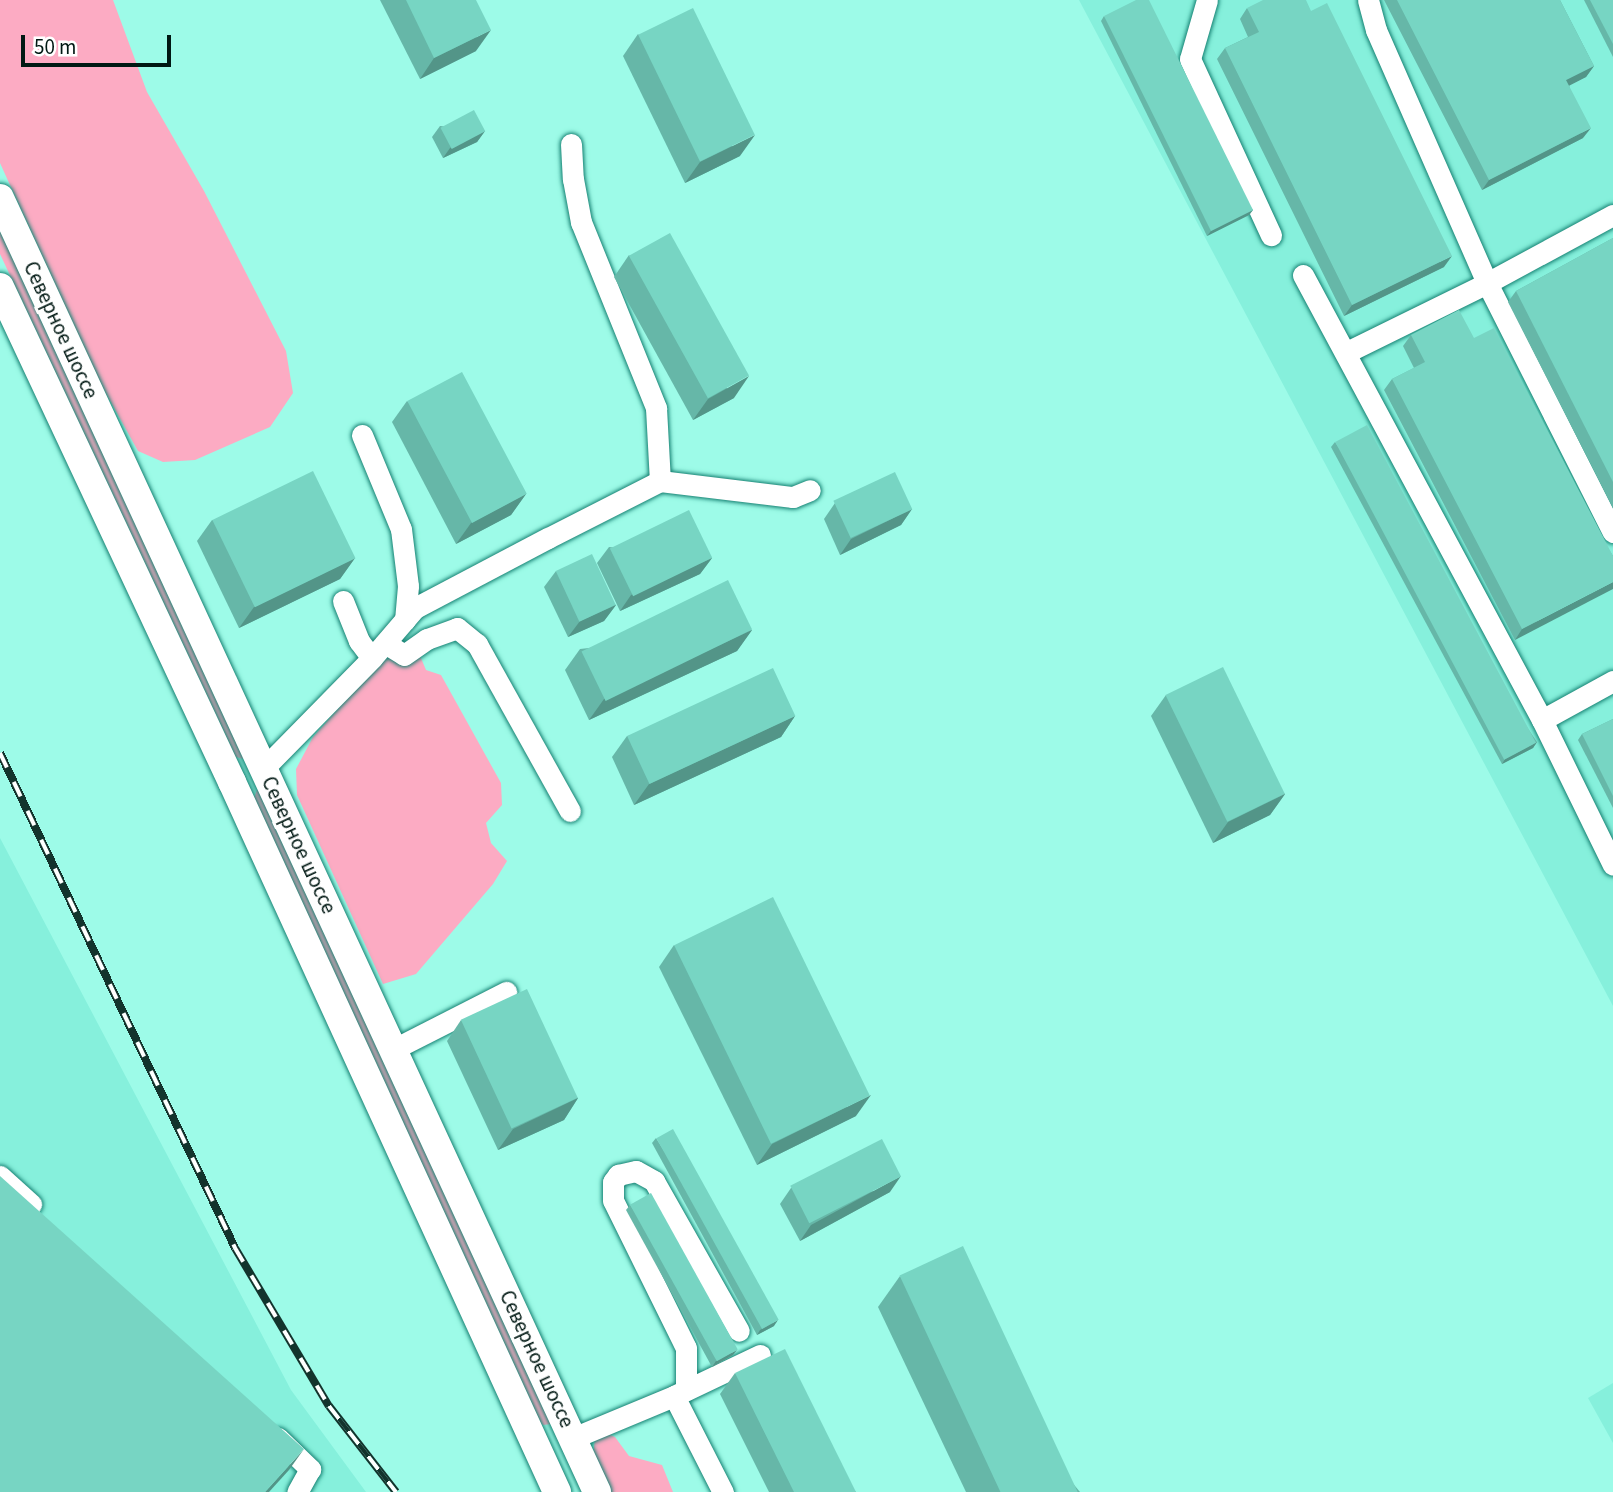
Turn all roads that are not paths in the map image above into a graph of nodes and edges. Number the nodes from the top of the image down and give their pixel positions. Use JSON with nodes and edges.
{"nodes":[{"id":1,"x":1207,"y":0,"type":"edge"},
{"id":2,"x":1368,"y":0,"type":"edge"},
{"id":3,"x":571,"y":144,"type":"dead end"},
{"id":4,"x":0,"y":198,"type":"edge"},
{"id":5,"x":1613,"y":215,"type":"edge"},
{"id":6,"x":1271,"y":235,"type":"dead end"},
{"id":7,"x":1303,"y":275,"type":"dead end"},
{"id":8,"x":1487,"y":284,"type":"junction"},
{"id":9,"x":0,"y":287,"type":"edge"},
{"id":10,"x":1347,"y":352,"type":"junction"},
{"id":11,"x":362,"y":435,"type":"dead end"},
{"id":12,"x":660,"y":481,"type":"junction"},
{"id":13,"x":810,"y":490,"type":"dead end"},
{"id":14,"x":1613,"y":532,"type":"edge"},
{"id":15,"x":344,"y":601,"type":"dead end"},
{"id":16,"x":405,"y":620,"type":"junction"},
{"id":17,"x":378,"y":650,"type":"junction"},
{"id":18,"x":1613,"y":681,"type":"edge"},
{"id":19,"x":1542,"y":720,"type":"junction"},
{"id":20,"x":264,"y":768,"type":"junction"},
{"id":21,"x":232,"y":782,"type":"junction"},
{"id":22,"x":570,"y":811,"type":"dead end"},
{"id":23,"x":1613,"y":865,"type":"edge"},
{"id":24,"x":506,"y":992,"type":"dead end"},
{"id":25,"x":394,"y":1049,"type":"junction"},
{"id":26,"x":0,"y":1176,"type":"edge"},
{"id":27,"x":41,"y":1214,"type":"edge"},
{"id":28,"x":739,"y":1331,"type":"dead end"},
{"id":29,"x":760,"y":1355,"type":"dead end"},
{"id":30,"x":680,"y":1393,"type":"junction"},
{"id":31,"x":260,"y":1422,"type":"edge"},
{"id":32,"x":573,"y":1438,"type":"junction"},
{"id":33,"x":540,"y":1454,"type":"junction"},
{"id":34,"x":297,"y":1492,"type":"edge"},
{"id":35,"x":557,"y":1492,"type":"edge"},
{"id":36,"x":597,"y":1492,"type":"edge"},
{"id":37,"x":723,"y":1492,"type":"edge"}],
"edges":[{"from":1,"to":6,"type":"lane"},
{"from":2,"to":8,"type":"lane"},
{"from":3,"to":12,"type":"lane"},
{"from":4,"to":20,"type":"main road","name":"Северное шоссе"},
{"from":5,"to":8,"type":"lane"},
{"from":7,"to":10,"type":"lane"},
{"from":8,"to":10,"type":"lane"},
{"from":8,"to":14,"type":"lane"},
{"from":9,"to":21,"type":"main road","name":"Северное шоссе"},
{"from":10,"to":19,"type":"lane"},
{"from":11,"to":16,"type":"lane"},
{"from":12,"to":13,"type":"lane"},
{"from":12,"to":16,"type":"lane"},
{"from":15,"to":17,"type":"lane"},
{"from":16,"to":17,"type":"lane"},
{"from":17,"to":20,"type":"lane"},
{"from":17,"to":22,"type":"lane"},
{"from":18,"to":19,"type":"lane"},
{"from":19,"to":23,"type":"lane"},
{"from":20,"to":21,"type":"main road"},
{"from":20,"to":25,"type":"main road","name":"Северное шоссе"},
{"from":21,"to":33,"type":"main road","name":"Северное шоссе"},
{"from":24,"to":25,"type":"lane"},
{"from":25,"to":32,"type":"main road","name":"Северное шоссе"},
{"from":26,"to":27,"type":"lane"},
{"from":28,"to":30,"type":"lane"},
{"from":29,"to":30,"type":"lane"},
{"from":30,"to":32,"type":"lane"},
{"from":30,"to":37,"type":"lane"},
{"from":31,"to":34,"type":"lane"},
{"from":32,"to":33,"type":"main road"},
{"from":32,"to":36,"type":"main road","name":"Северное шоссе"},
{"from":33,"to":35,"type":"main road","name":"Северное шоссе"}]}
